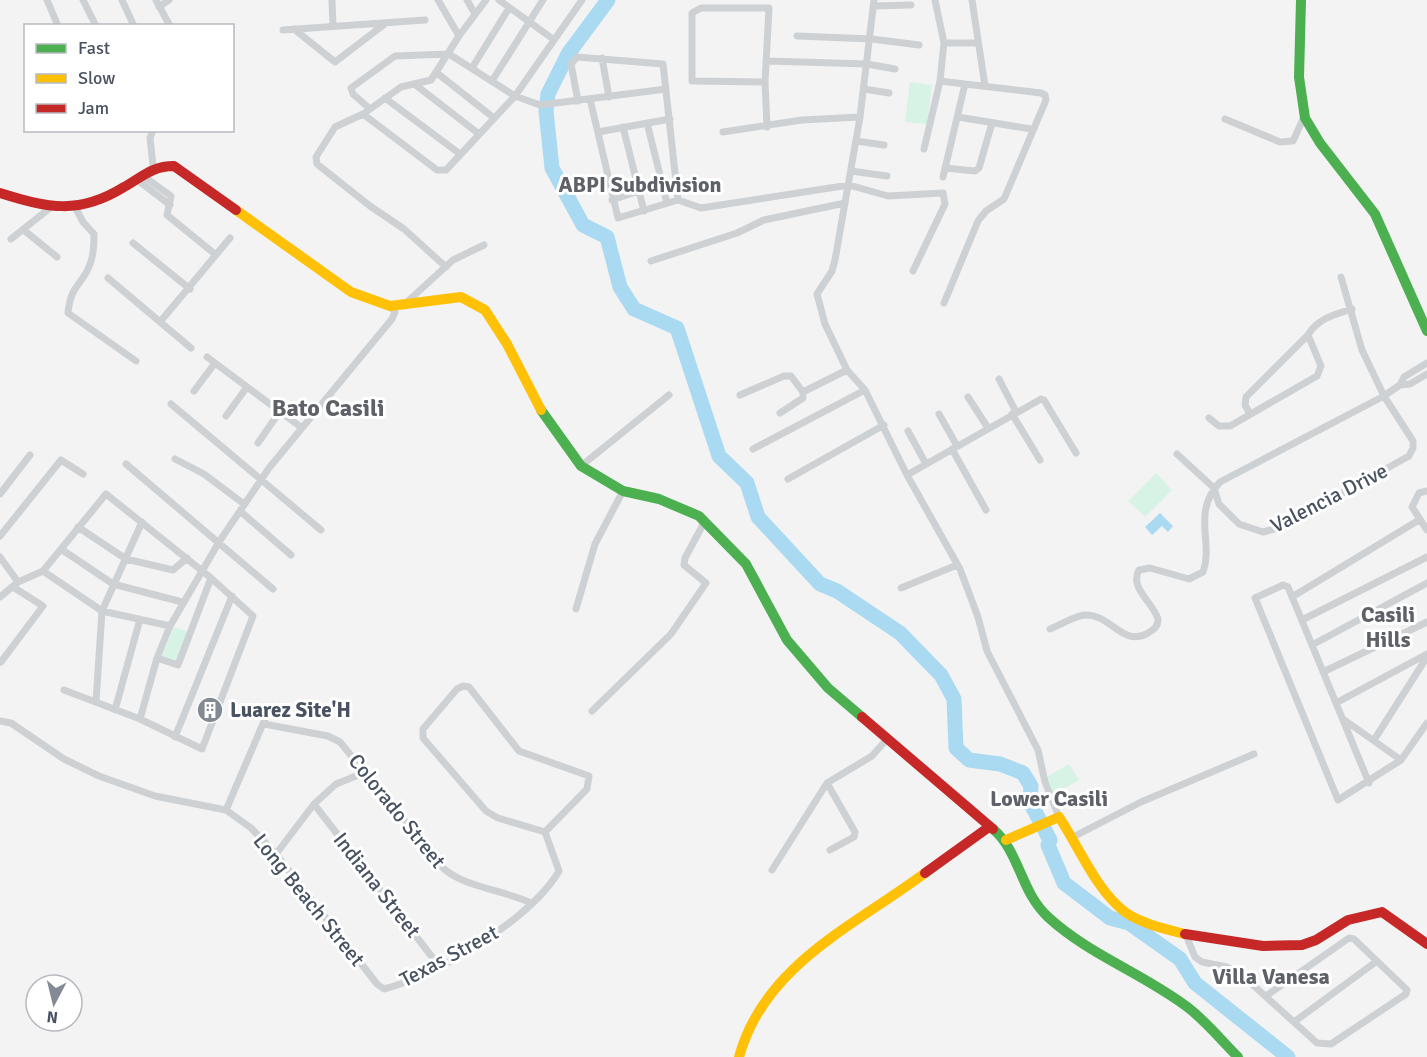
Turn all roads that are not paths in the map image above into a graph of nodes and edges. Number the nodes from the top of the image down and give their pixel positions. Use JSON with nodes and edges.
{"nodes":[{"id":1,"x":47,"y":0,"type":"edge"},
{"id":2,"x":83,"y":0,"type":"edge"},
{"id":3,"x":122,"y":0,"type":"edge"},
{"id":4,"x":169,"y":0,"type":"edge"},
{"id":5,"x":332,"y":0,"type":"edge"},
{"id":6,"x":438,"y":0,"type":"edge"},
{"id":7,"x":467,"y":0,"type":"edge"},
{"id":8,"x":486,"y":0,"type":"edge"},
{"id":9,"x":499,"y":0,"type":"edge"},
{"id":10,"x":543,"y":0,"type":"edge"},
{"id":11,"x":582,"y":0,"type":"edge"},
{"id":12,"x":935,"y":0,"type":"edge"},
{"id":13,"x":972,"y":0,"type":"edge"},
{"id":14,"x":1301,"y":0,"type":"edge"},
{"id":15,"x":874,"y":3,"type":"edge"},
{"id":16,"x":157,"y":4,"type":"edge"},
{"id":17,"x":911,"y":5,"type":"dead end"},
{"id":18,"x":509,"y":8,"type":"junction"},
{"id":19,"x":475,"y":14,"type":"junction"},
{"id":20,"x":425,"y":20,"type":"dead end"},
{"id":21,"x":529,"y":22,"type":"junction"},
{"id":22,"x":386,"y":23,"type":"junction"},
{"id":23,"x":57,"y":24,"type":"edge"},
{"id":24,"x":95,"y":24,"type":"edge"},
{"id":25,"x":133,"y":24,"type":"edge"},
{"id":26,"x":169,"y":24,"type":"edge"},
{"id":27,"x":333,"y":26,"type":"junction"},
{"id":28,"x":294,"y":29,"type":"junction"},
{"id":29,"x":284,"y":30,"type":"dead end"},
{"id":30,"x":459,"y":36,"type":"junction"},
{"id":31,"x":797,"y":36,"type":"dead end"},
{"id":32,"x":552,"y":39,"type":"junction"},
{"id":33,"x":872,"y":39,"type":"junction"},
{"id":34,"x":944,"y":43,"type":"junction"},
{"id":35,"x":978,"y":43,"type":"junction"},
{"id":36,"x":919,"y":45,"type":"dead end"},
{"id":37,"x":449,"y":54,"type":"junction"},
{"id":38,"x":602,"y":58,"type":"junction"},
{"id":39,"x":767,"y":61,"type":"junction"},
{"id":40,"x":867,"y":63,"type":"junction"},
{"id":41,"x":472,"y":68,"type":"junction"},
{"id":42,"x":895,"y":69,"type":"dead end"},
{"id":43,"x":437,"y":73,"type":"junction"},
{"id":44,"x":492,"y":81,"type":"junction"},
{"id":45,"x":940,"y":81,"type":"junction"},
{"id":46,"x":765,"y":82,"type":"junction"},
{"id":47,"x":965,"y":84,"type":"junction"},
{"id":48,"x":417,"y":86,"type":"junction"},
{"id":49,"x":985,"y":86,"type":"junction"},
{"id":50,"x":666,"y":89,"type":"junction"},
{"id":51,"x":864,"y":89,"type":"junction"},
{"id":52,"x":889,"y":93,"type":"dead end"},
{"id":53,"x":515,"y":96,"type":"junction"},
{"id":54,"x":609,"y":97,"type":"junction"},
{"id":55,"x":385,"y":98,"type":"junction"},
{"id":56,"x":590,"y":99,"type":"junction"},
{"id":57,"x":578,"y":101,"type":"junction"},
{"id":58,"x":370,"y":109,"type":"junction"},
{"id":59,"x":363,"y":114,"type":"junction"},
{"id":60,"x":1304,"y":116,"type":"junction"},
{"id":61,"x":860,"y":117,"type":"junction"},
{"id":62,"x":958,"y":117,"type":"junction"},
{"id":63,"x":494,"y":118,"type":"junction"},
{"id":64,"x":670,"y":119,"type":"junction"},
{"id":65,"x":1225,"y":119,"type":"dead end"},
{"id":66,"x":647,"y":123,"type":"junction"},
{"id":67,"x":992,"y":123,"type":"junction"},
{"id":68,"x":623,"y":127,"type":"junction"},
{"id":69,"x":767,"y":127,"type":"junction"},
{"id":70,"x":1031,"y":129,"type":"junction"},
{"id":71,"x":598,"y":132,"type":"junction"},
{"id":72,"x":723,"y":132,"type":"dead end"},
{"id":73,"x":149,"y":133,"type":"edge"},
{"id":74,"x":478,"y":134,"type":"junction"},
{"id":75,"x":856,"y":141,"type":"junction"},
{"id":76,"x":884,"y":145,"type":"dead end"},
{"id":77,"x":924,"y":149,"type":"dead end"},
{"id":78,"x":460,"y":154,"type":"junction"},
{"id":79,"x":153,"y":166,"type":"junction"},
{"id":80,"x":945,"y":168,"type":"junction"},
{"id":81,"x":851,"y":171,"type":"junction"},
{"id":82,"x":887,"y":176,"type":"dead end"},
{"id":83,"x":139,"y":177,"type":"junction"},
{"id":84,"x":943,"y":177,"type":"dead end"},
{"id":85,"x":662,"y":183,"type":"junction"},
{"id":86,"x":849,"y":185,"type":"junction"},
{"id":87,"x":639,"y":192,"type":"junction"},
{"id":88,"x":0,"y":193,"type":"edge"},
{"id":89,"x":612,"y":200,"type":"junction"},
{"id":90,"x":678,"y":200,"type":"junction"},
{"id":91,"x":667,"y":203,"type":"junction"},
{"id":92,"x":845,"y":203,"type":"junction"},
{"id":93,"x":75,"y":207,"type":"junction"},
{"id":94,"x":50,"y":208,"type":"junction"},
{"id":95,"x":644,"y":211,"type":"junction"},
{"id":96,"x":25,"y":231,"type":"junction"},
{"id":97,"x":230,"y":238,"type":"dead end"},
{"id":98,"x":11,"y":239,"type":"dead end"},
{"id":99,"x":133,"y":243,"type":"dead end"},
{"id":100,"x":484,"y":245,"type":"dead end"},
{"id":101,"x":216,"y":255,"type":"junction"},
{"id":102,"x":57,"y":257,"type":"dead end"},
{"id":103,"x":651,"y":261,"type":"dead end"},
{"id":104,"x":446,"y":267,"type":"junction"},
{"id":105,"x":913,"y":271,"type":"dead end"},
{"id":106,"x":1341,"y":277,"type":"dead end"},
{"id":107,"x":108,"y":279,"type":"dead end"},
{"id":108,"x":190,"y":289,"type":"junction"},
{"id":109,"x":407,"y":302,"type":"junction"},
{"id":110,"x":944,"y":303,"type":"dead end"},
{"id":111,"x":390,"y":306,"type":"junction"},
{"id":112,"x":1352,"y":309,"type":"junction"},
{"id":113,"x":1423,"y":310,"type":"edge"},
{"id":114,"x":160,"y":322,"type":"junction"},
{"id":115,"x":1427,"y":331,"type":"edge"},
{"id":116,"x":1308,"y":335,"type":"junction"},
{"id":117,"x":191,"y":348,"type":"dead end"},
{"id":118,"x":207,"y":357,"type":"dead end"},
{"id":119,"x":136,"y":361,"type":"dead end"},
{"id":120,"x":215,"y":363,"type":"junction"},
{"id":121,"x":1427,"y":363,"type":"edge"},
{"id":122,"x":847,"y":370,"type":"junction"},
{"id":123,"x":1427,"y":374,"type":"edge"},
{"id":124,"x":999,"y":379,"type":"dead end"},
{"id":125,"x":1400,"y":385,"type":"junction"},
{"id":126,"x":248,"y":387,"type":"junction"},
{"id":127,"x":866,"y":390,"type":"junction"},
{"id":128,"x":194,"y":391,"type":"dead end"},
{"id":129,"x":803,"y":392,"type":"junction"},
{"id":130,"x":669,"y":395,"type":"dead end"},
{"id":131,"x":740,"y":395,"type":"dead end"},
{"id":132,"x":1384,"y":396,"type":"junction"},
{"id":133,"x":968,"y":397,"type":"dead end"},
{"id":134,"x":171,"y":404,"type":"dead end"},
{"id":135,"x":280,"y":411,"type":"junction"},
{"id":136,"x":780,"y":413,"type":"dead end"},
{"id":137,"x":1014,"y":413,"type":"junction"},
{"id":138,"x":939,"y":414,"type":"dead end"},
{"id":139,"x":1250,"y":414,"type":"junction"},
{"id":140,"x":226,"y":416,"type":"dead end"},
{"id":141,"x":1209,"y":418,"type":"dead end"},
{"id":142,"x":884,"y":425,"type":"junction"},
{"id":143,"x":302,"y":428,"type":"junction"},
{"id":144,"x":988,"y":428,"type":"junction"},
{"id":145,"x":908,"y":431,"type":"dead end"},
{"id":146,"x":258,"y":443,"type":"dead end"},
{"id":147,"x":954,"y":447,"type":"junction"},
{"id":148,"x":753,"y":449,"type":"dead end"},
{"id":149,"x":1076,"y":453,"type":"dead end"},
{"id":150,"x":30,"y":454,"type":"dead end"},
{"id":151,"x":1177,"y":454,"type":"dead end"},
{"id":152,"x":175,"y":459,"type":"dead end"},
{"id":153,"x":1040,"y":460,"type":"dead end"},
{"id":154,"x":126,"y":464,"type":"dead end"},
{"id":155,"x":926,"y":464,"type":"junction"},
{"id":156,"x":581,"y":466,"type":"junction"},
{"id":157,"x":83,"y":474,"type":"dead end"},
{"id":158,"x":908,"y":475,"type":"junction"},
{"id":159,"x":788,"y":479,"type":"dead end"},
{"id":160,"x":260,"y":480,"type":"junction"},
{"id":161,"x":1214,"y":488,"type":"junction"},
{"id":162,"x":623,"y":491,"type":"junction"},
{"id":163,"x":1427,"y":491,"type":"edge"},
{"id":164,"x":0,"y":494,"type":"edge"},
{"id":165,"x":242,"y":508,"type":"junction"},
{"id":166,"x":986,"y":510,"type":"dead end"},
{"id":167,"x":1419,"y":520,"type":"junction"},
{"id":168,"x":705,"y":521,"type":"junction"},
{"id":169,"x":142,"y":522,"type":"junction"},
{"id":170,"x":78,"y":527,"type":"junction"},
{"id":171,"x":321,"y":530,"type":"dead end"},
{"id":172,"x":1427,"y":530,"type":"edge"},
{"id":173,"x":0,"y":536,"type":"edge"},
{"id":174,"x":219,"y":542,"type":"junction"},
{"id":175,"x":61,"y":549,"type":"junction"},
{"id":176,"x":291,"y":555,"type":"dead end"},
{"id":177,"x":0,"y":557,"type":"edge"},
{"id":178,"x":1427,"y":557,"type":"edge"},
{"id":179,"x":187,"y":558,"type":"junction"},
{"id":180,"x":126,"y":559,"type":"junction"},
{"id":181,"x":957,"y":565,"type":"junction"},
{"id":182,"x":201,"y":570,"type":"junction"},
{"id":183,"x":43,"y":571,"type":"junction"},
{"id":184,"x":211,"y":578,"type":"junction"},
{"id":185,"x":1427,"y":583,"type":"edge"},
{"id":186,"x":16,"y":584,"type":"junction"},
{"id":187,"x":113,"y":584,"type":"junction"},
{"id":188,"x":901,"y":588,"type":"dead end"},
{"id":189,"x":273,"y":589,"type":"dead end"},
{"id":190,"x":232,"y":596,"type":"junction"},
{"id":191,"x":0,"y":597,"type":"edge"},
{"id":192,"x":1292,"y":597,"type":"junction"},
{"id":193,"x":182,"y":602,"type":"junction"},
{"id":194,"x":576,"y":609,"type":"dead end"},
{"id":195,"x":102,"y":611,"type":"junction"},
{"id":196,"x":140,"y":619,"type":"junction"},
{"id":197,"x":1302,"y":620,"type":"junction"},
{"id":198,"x":1427,"y":622,"type":"edge"},
{"id":199,"x":170,"y":626,"type":"junction"},
{"id":200,"x":1050,"y":629,"type":"dead end"},
{"id":201,"x":1312,"y":645,"type":"junction"},
{"id":202,"x":1427,"y":656,"type":"edge"},
{"id":203,"x":157,"y":658,"type":"junction"},
{"id":204,"x":1,"y":662,"type":"edge"},
{"id":205,"x":1323,"y":672,"type":"junction"},
{"id":206,"x":64,"y":690,"type":"dead end"},
{"id":207,"x":96,"y":702,"type":"junction"},
{"id":208,"x":1336,"y":703,"type":"junction"},
{"id":209,"x":115,"y":710,"type":"junction"},
{"id":210,"x":592,"y":711,"type":"dead end"},
{"id":211,"x":268,"y":712,"type":"dead end"},
{"id":212,"x":140,"y":719,"type":"junction"},
{"id":213,"x":1343,"y":719,"type":"junction"},
{"id":214,"x":0,"y":721,"type":"edge"},
{"id":215,"x":1427,"y":723,"type":"edge"},
{"id":216,"x":264,"y":724,"type":"junction"},
{"id":217,"x":175,"y":736,"type":"junction"},
{"id":218,"x":887,"y":740,"type":"junction"},
{"id":219,"x":1374,"y":740,"type":"junction"},
{"id":220,"x":1254,"y":754,"type":"dead end"},
{"id":221,"x":1401,"y":760,"type":"junction"},
{"id":222,"x":366,"y":772,"type":"junction"},
{"id":223,"x":827,"y":783,"type":"junction"},
{"id":224,"x":1369,"y":783,"type":"junction"},
{"id":225,"x":314,"y":804,"type":"junction"},
{"id":226,"x":226,"y":810,"type":"junction"},
{"id":227,"x":1054,"y":818,"type":"junction"},
{"id":228,"x":989,"y":827,"type":"junction"},
{"id":229,"x":545,"y":831,"type":"junction"},
{"id":230,"x":1073,"y":837,"type":"junction"},
{"id":231,"x":1006,"y":840,"type":"junction"},
{"id":232,"x":831,"y":850,"type":"dead end"},
{"id":233,"x":276,"y":854,"type":"junction"},
{"id":234,"x":772,"y":870,"type":"dead end"},
{"id":235,"x":531,"y":903,"type":"junction"},
{"id":236,"x":1186,"y":935,"type":"junction"},
{"id":237,"x":1427,"y":944,"type":"edge"},
{"id":238,"x":1377,"y":961,"type":"junction"},
{"id":239,"x":439,"y":966,"type":"junction"},
{"id":240,"x":384,"y":989,"type":"joint"},
{"id":241,"x":1266,"y":996,"type":"junction"},
{"id":242,"x":1294,"y":1022,"type":"junction"},
{"id":243,"x":739,"y":1057,"type":"edge"},
{"id":244,"x":1238,"y":1057,"type":"edge"}],
"edges":[{"from":1,"to":23,"type":"street"},
{"from":2,"to":24,"type":"street"},
{"from":3,"to":25,"type":"street"},
{"from":4,"to":16,"type":"street"},
{"from":5,"to":27,"type":"street"},
{"from":6,"to":30,"type":"street"},
{"from":7,"to":19,"type":"street"},
{"from":8,"to":19,"type":"street"},
{"from":9,"to":18,"type":"street"},
{"from":10,"to":21,"type":"street"},
{"from":11,"to":32,"type":"street"},
{"from":12,"to":34,"type":"street"},
{"from":13,"to":35,"type":"street"},
{"from":14,"to":60,"type":"street"},
{"from":15,"to":17,"type":"street"},
{"from":15,"to":33,"type":"street"},
{"from":16,"to":26,"type":"street"},
{"from":18,"to":21,"type":"street"},
{"from":18,"to":41,"type":"street"},
{"from":19,"to":30,"type":"street"},
{"from":20,"to":22,"type":"street"},
{"from":21,"to":32,"type":"street"},
{"from":21,"to":44,"type":"street"},
{"from":22,"to":27,"type":"street"},
{"from":22,"to":28,"type":"street"},
{"from":27,"to":28,"type":"street"},
{"from":28,"to":29,"type":"street"},
{"from":30,"to":37,"type":"street"},
{"from":31,"to":33,"type":"street"},
{"from":32,"to":53,"type":"street"},
{"from":33,"to":36,"type":"street"},
{"from":33,"to":40,"type":"street"},
{"from":34,"to":35,"type":"street"},
{"from":34,"to":45,"type":"street"},
{"from":35,"to":49,"type":"street"},
{"from":37,"to":41,"type":"street"},
{"from":37,"to":43,"type":"street"},
{"from":37,"to":58,"type":"street"},
{"from":38,"to":50,"type":"street"},
{"from":38,"to":54,"type":"street"},
{"from":38,"to":57,"type":"street"},
{"from":39,"to":40,"type":"street"},
{"from":39,"to":46,"type":"street"},
{"from":39,"to":46,"type":"street"},
{"from":40,"to":42,"type":"street"},
{"from":40,"to":51,"type":"street"},
{"from":41,"to":44,"type":"street"},
{"from":43,"to":48,"type":"street"},
{"from":43,"to":63,"type":"street"},
{"from":44,"to":53,"type":"street"},
{"from":45,"to":47,"type":"street"},
{"from":45,"to":77,"type":"street"},
{"from":46,"to":69,"type":"street"},
{"from":47,"to":49,"type":"street"},
{"from":47,"to":62,"type":"street"},
{"from":48,"to":55,"type":"street"},
{"from":48,"to":74,"type":"street"},
{"from":49,"to":70,"type":"street"},
{"from":50,"to":54,"type":"street"},
{"from":50,"to":64,"type":"street"},
{"from":51,"to":52,"type":"street"},
{"from":51,"to":61,"type":"street"},
{"from":53,"to":57,"type":"street"},
{"from":53,"to":63,"type":"street"},
{"from":54,"to":56,"type":"street"},
{"from":55,"to":58,"type":"street"},
{"from":55,"to":78,"type":"street"},
{"from":56,"to":57,"type":"street"},
{"from":56,"to":71,"type":"street"},
{"from":58,"to":59,"type":"street"},
{"from":59,"to":78,"type":"street"},
{"from":59,"to":104,"type":"street"},
{"from":60,"to":65,"type":"street"},
{"from":60,"to":113,"type":"street"},
{"from":61,"to":69,"type":"street"},
{"from":61,"to":75,"type":"street"},
{"from":62,"to":67,"type":"street"},
{"from":62,"to":80,"type":"street"},
{"from":63,"to":74,"type":"street"},
{"from":64,"to":66,"type":"street"},
{"from":64,"to":90,"type":"street"},
{"from":66,"to":68,"type":"street"},
{"from":66,"to":85,"type":"street"},
{"from":67,"to":70,"type":"street"},
{"from":67,"to":80,"type":"street"},
{"from":68,"to":71,"type":"street"},
{"from":68,"to":87,"type":"street"},
{"from":69,"to":72,"type":"street"},
{"from":70,"to":110,"type":"street"},
{"from":71,"to":89,"type":"street"},
{"from":73,"to":79,"type":"street"},
{"from":74,"to":78,"type":"street"},
{"from":75,"to":76,"type":"street"},
{"from":75,"to":81,"type":"street"},
{"from":79,"to":83,"type":"street"},
{"from":79,"to":111,"type":"street"},
{"from":80,"to":84,"type":"street"},
{"from":81,"to":82,"type":"street"},
{"from":81,"to":86,"type":"street"},
{"from":83,"to":93,"type":"street"},
{"from":83,"to":101,"type":"street"},
{"from":85,"to":87,"type":"street"},
{"from":85,"to":91,"type":"street"},
{"from":86,"to":90,"type":"street"},
{"from":86,"to":92,"type":"street"},
{"from":86,"to":105,"type":"street"},
{"from":87,"to":89,"type":"street"},
{"from":87,"to":95,"type":"street"},
{"from":88,"to":94,"type":"street"},
{"from":89,"to":95,"type":"street"},
{"from":90,"to":91,"type":"street"},
{"from":91,"to":95,"type":"street"},
{"from":92,"to":103,"type":"street"},
{"from":92,"to":122,"type":"street"},
{"from":93,"to":94,"type":"street"},
{"from":93,"to":119,"type":"street"},
{"from":94,"to":96,"type":"street"},
{"from":96,"to":98,"type":"street"},
{"from":96,"to":102,"type":"street"},
{"from":97,"to":101,"type":"street"},
{"from":99,"to":108,"type":"street"},
{"from":100,"to":104,"type":"street"},
{"from":101,"to":108,"type":"street"},
{"from":104,"to":109,"type":"street"},
{"from":106,"to":112,"type":"street","name":"Valencia Drive"},
{"from":107,"to":114,"type":"street"},
{"from":108,"to":114,"type":"street"},
{"from":109,"to":111,"type":"street"},
{"from":109,"to":156,"type":"street"},
{"from":111,"to":143,"type":"street"},
{"from":112,"to":116,"type":"street"},
{"from":112,"to":132,"type":"street","name":"Valencia Drive"},
{"from":113,"to":115,"type":"street"},
{"from":114,"to":117,"type":"street"},
{"from":116,"to":139,"type":"street"},
{"from":116,"to":139,"type":"street"},
{"from":118,"to":120,"type":"street"},
{"from":120,"to":126,"type":"street"},
{"from":120,"to":128,"type":"street"},
{"from":121,"to":125,"type":"street"},
{"from":122,"to":127,"type":"street"},
{"from":122,"to":129,"type":"street"},
{"from":123,"to":125,"type":"street"},
{"from":124,"to":137,"type":"street"},
{"from":125,"to":132,"type":"street"},
{"from":126,"to":135,"type":"street"},
{"from":126,"to":140,"type":"street"},
{"from":127,"to":142,"type":"street"},
{"from":127,"to":148,"type":"street"},
{"from":129,"to":131,"type":"street"},
{"from":129,"to":136,"type":"street"},
{"from":130,"to":156,"type":"street"},
{"from":132,"to":161,"type":"street"},
{"from":132,"to":161,"type":"street","name":"Valencia Drive"},
{"from":133,"to":144,"type":"street"},
{"from":134,"to":160,"type":"street"},
{"from":135,"to":143,"type":"street"},
{"from":135,"to":146,"type":"street"},
{"from":137,"to":144,"type":"street"},
{"from":137,"to":149,"type":"street"},
{"from":137,"to":153,"type":"street"},
{"from":138,"to":147,"type":"street"},
{"from":139,"to":141,"type":"street"},
{"from":142,"to":158,"type":"street"},
{"from":142,"to":159,"type":"street"},
{"from":143,"to":160,"type":"street"},
{"from":144,"to":147,"type":"street"},
{"from":145,"to":155,"type":"street"},
{"from":147,"to":155,"type":"street"},
{"from":147,"to":166,"type":"street"},
{"from":150,"to":164,"type":"street"},
{"from":151,"to":161,"type":"street","name":"Valencia Drive"},
{"from":152,"to":165,"type":"street"},
{"from":154,"to":174,"type":"street"},
{"from":155,"to":158,"type":"street"},
{"from":156,"to":162,"type":"street"},
{"from":157,"to":173,"type":"street"},
{"from":158,"to":181,"type":"street"},
{"from":160,"to":165,"type":"street"},
{"from":160,"to":171,"type":"street"},
{"from":161,"to":200,"type":"street"},
{"from":162,"to":168,"type":"street"},
{"from":162,"to":194,"type":"street"},
{"from":163,"to":167,"type":"street"},
{"from":165,"to":174,"type":"street"},
{"from":165,"to":176,"type":"street"},
{"from":167,"to":172,"type":"street"},
{"from":167,"to":192,"type":"street"},
{"from":168,"to":210,"type":"street"},
{"from":168,"to":218,"type":"street"},
{"from":169,"to":170,"type":"street"},
{"from":169,"to":179,"type":"street"},
{"from":169,"to":180,"type":"street"},
{"from":170,"to":175,"type":"street"},
{"from":170,"to":180,"type":"street"},
{"from":174,"to":182,"type":"street"},
{"from":174,"to":189,"type":"street"},
{"from":175,"to":183,"type":"street"},
{"from":175,"to":187,"type":"street"},
{"from":177,"to":186,"type":"street"},
{"from":178,"to":197,"type":"street"},
{"from":179,"to":180,"type":"street"},
{"from":179,"to":182,"type":"street"},
{"from":180,"to":187,"type":"street"},
{"from":181,"to":188,"type":"street"},
{"from":181,"to":227,"type":"street"},
{"from":182,"to":184,"type":"street"},
{"from":182,"to":193,"type":"street"},
{"from":183,"to":186,"type":"street"},
{"from":183,"to":195,"type":"street"},
{"from":184,"to":190,"type":"street"},
{"from":184,"to":203,"type":"street"},
{"from":185,"to":201,"type":"street"},
{"from":186,"to":191,"type":"street"},
{"from":186,"to":204,"type":"street"},
{"from":187,"to":193,"type":"street"},
{"from":187,"to":195,"type":"street"},
{"from":190,"to":217,"type":"street"},
{"from":190,"to":217,"type":"street"},
{"from":192,"to":197,"type":"street"},
{"from":192,"to":224,"type":"street"},
{"from":193,"to":199,"type":"street"},
{"from":195,"to":196,"type":"street"},
{"from":195,"to":207,"type":"street"},
{"from":196,"to":199,"type":"street"},
{"from":196,"to":209,"type":"street"},
{"from":197,"to":201,"type":"street"},
{"from":198,"to":205,"type":"street"},
{"from":199,"to":203,"type":"street"},
{"from":201,"to":205,"type":"street"},
{"from":202,"to":208,"type":"street"},
{"from":202,"to":219,"type":"street"},
{"from":203,"to":212,"type":"street"},
{"from":205,"to":208,"type":"street"},
{"from":206,"to":207,"type":"street"},
{"from":207,"to":209,"type":"street"},
{"from":208,"to":213,"type":"street"},
{"from":209,"to":212,"type":"street"},
{"from":211,"to":216,"type":"street"},
{"from":212,"to":217,"type":"street"},
{"from":213,"to":219,"type":"street"},
{"from":213,"to":224,"type":"street"},
{"from":214,"to":226,"type":"street","name":"Long Beach Street"},
{"from":215,"to":221,"type":"street"},
{"from":216,"to":222,"type":"street","name":"Colorado Street"},
{"from":216,"to":226,"type":"street"},
{"from":218,"to":223,"type":"street"},
{"from":218,"to":228,"type":"street"},
{"from":219,"to":221,"type":"street"},
{"from":220,"to":230,"type":"street"},
{"from":221,"to":224,"type":"street"},
{"from":222,"to":225,"type":"street"},
{"from":222,"to":235,"type":"street","name":"Colorado Street"},
{"from":223,"to":232,"type":"street"},
{"from":223,"to":234,"type":"street"},
{"from":225,"to":233,"type":"street"},
{"from":225,"to":239,"type":"street","name":"Indiana Street"},
{"from":226,"to":233,"type":"street","name":"Long Beach Street"},
{"from":227,"to":230,"type":"street"},
{"from":227,"to":231,"type":"street"},
{"from":228,"to":231,"type":"street"},
{"from":228,"to":243,"type":"street"},
{"from":229,"to":229,"type":"street"},
{"from":229,"to":235,"type":"street","name":"Texas Street"},
{"from":230,"to":236,"type":"street"},
{"from":231,"to":244,"type":"street"},
{"from":233,"to":240,"type":"street","name":"Long Beach Street"},
{"from":235,"to":239,"type":"street","name":"Texas Street"},
{"from":236,"to":237,"type":"street"},
{"from":236,"to":241,"type":"street"},
{"from":238,"to":241,"type":"street"},
{"from":238,"to":242,"type":"street"},
{"from":238,"to":242,"type":"street"},
{"from":239,"to":240,"type":"street","name":"Texas Street"},
{"from":241,"to":242,"type":"street"}]}
